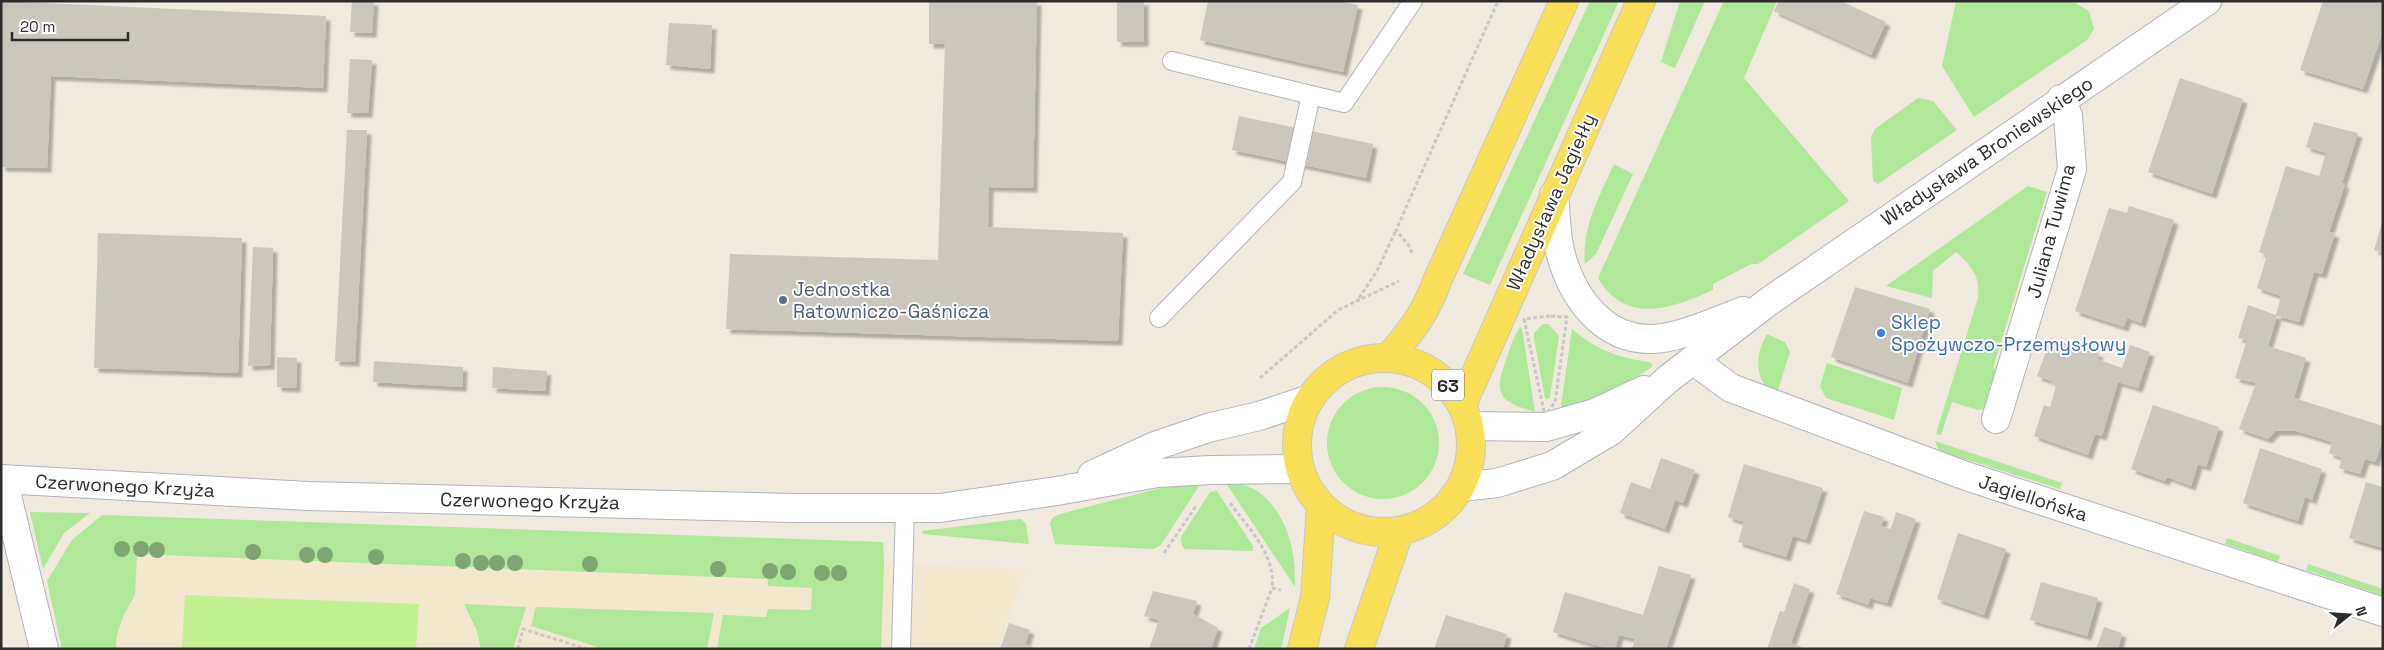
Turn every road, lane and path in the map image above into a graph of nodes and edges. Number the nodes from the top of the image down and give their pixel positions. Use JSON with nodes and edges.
{"nodes":[{"id":1,"x":1414,"y":1,"type":"edge"},
{"id":2,"x":1498,"y":1,"type":"edge"},
{"id":3,"x":1564,"y":1,"type":"edge"},
{"id":4,"x":1641,"y":1,"type":"edge"},
{"id":5,"x":2207,"y":1,"type":"edge"},
{"id":6,"x":1172,"y":61,"type":"dead end"},
{"id":7,"x":1311,"y":96,"type":"junction"},
{"id":8,"x":2061,"y":100,"type":"junction"},
{"id":9,"x":1554,"y":195,"type":"junction"},
{"id":10,"x":1396,"y":230,"type":"junction"},
{"id":11,"x":1412,"y":255,"type":"dead end"},
{"id":12,"x":1404,"y":278,"type":"dead end"},
{"id":13,"x":1359,"y":299,"type":"junction"},
{"id":14,"x":1768,"y":302,"type":"junction"},
{"id":15,"x":1159,"y":318,"type":"dead end"},
{"id":16,"x":1524,"y":319,"type":"joint"},
{"id":17,"x":1388,"y":358,"type":"junction"},
{"id":18,"x":1694,"y":361,"type":"junction"},
{"id":19,"x":1668,"y":379,"type":"junction"},
{"id":20,"x":1255,"y":382,"type":"dead end"},
{"id":21,"x":1310,"y":399,"type":"junction"},
{"id":22,"x":1466,"y":415,"type":"junction"},
{"id":23,"x":1996,"y":419,"type":"dead end"},
{"id":24,"x":1300,"y":469,"type":"junction"},
{"id":25,"x":2,"y":479,"type":"edge"},
{"id":26,"x":1461,"y":487,"type":"junction"},
{"id":27,"x":1058,"y":491,"type":"junction"},
{"id":28,"x":1226,"y":497,"type":"dead end"},
{"id":29,"x":1201,"y":500,"type":"dead end"},
{"id":30,"x":1321,"y":505,"type":"junction"},
{"id":31,"x":906,"y":508,"type":"junction"},
{"id":32,"x":1399,"y":532,"type":"junction"},
{"id":33,"x":1164,"y":553,"type":"dead end"},
{"id":34,"x":1272,"y":588,"type":"junction"},
{"id":35,"x":1288,"y":592,"type":"dead end"},
{"id":36,"x":2383,"y":612,"type":"edge"},
{"id":37,"x":44,"y":649,"type":"edge"},
{"id":38,"x":518,"y":649,"type":"edge"},
{"id":39,"x":587,"y":649,"type":"edge"},
{"id":40,"x":901,"y":649,"type":"edge"},
{"id":41,"x":1249,"y":649,"type":"edge"},
{"id":42,"x":1302,"y":649,"type":"edge"},
{"id":43,"x":1359,"y":649,"type":"edge"}],
"edges":[{"from":1,"to":7,"type":"lane"},
{"from":2,"to":10,"type":"path"},
{"from":3,"to":17,"type":"main road"},
{"from":4,"to":9,"type":"main road","name":"Władysława Jagiełły","number":"63"},
{"from":5,"to":8,"type":"street","name":"Władysława Broniewskiego"},
{"from":6,"to":7,"type":"lane"},
{"from":7,"to":15,"type":"lane"},
{"from":8,"to":14,"type":"street","name":"Władysława Broniewskiego"},
{"from":8,"to":23,"type":"street","name":"Juliana Tuwima"},
{"from":9,"to":14,"type":"street","name":"Władysława Broniewskiego"},
{"from":9,"to":22,"type":"main road","name":"Władysława Jagiełły","number":"63"},
{"from":10,"to":11,"type":"path"},
{"from":10,"to":13,"type":"path"},
{"from":12,"to":13,"type":"path"},
{"from":13,"to":20,"type":"path"},
{"from":14,"to":18,"type":"street","name":"Władysława Broniewskiego"},
{"from":16,"to":16,"type":"path"},
{"from":17,"to":21,"type":"main road","number":"63"},
{"from":17,"to":22,"type":"main road","number":"63"},
{"from":18,"to":19,"type":"street","name":"Władysława Broniewskiego"},
{"from":18,"to":36,"type":"street","name":"Jagiellońska"},
{"from":19,"to":22,"type":"street","name":"Władysława Broniewskiego"},
{"from":19,"to":26,"type":"street","name":"Władysława Broniewskiego"},
{"from":21,"to":24,"type":"main road","number":"63"},
{"from":21,"to":27,"type":"street","name":"Czerwonego Krzyża"},
{"from":22,"to":26,"type":"main road","number":"63"},
{"from":24,"to":27,"type":"street","name":"Czerwonego Krzyża"},
{"from":24,"to":30,"type":"main road","number":"63"},
{"from":25,"to":31,"type":"street","name":"Czerwonego Krzyża"},
{"from":25,"to":37,"type":"street"},
{"from":26,"to":32,"type":"main road","number":"63"},
{"from":27,"to":31,"type":"street","name":"Czerwonego Krzyża"},
{"from":28,"to":34,"type":"path"},
{"from":29,"to":33,"type":"path"},
{"from":30,"to":32,"type":"main road","number":"63"},
{"from":30,"to":42,"type":"main road"},
{"from":31,"to":40,"type":"lane"},
{"from":32,"to":43,"type":"main road"},
{"from":34,"to":35,"type":"path"},
{"from":34,"to":41,"type":"path"},
{"from":38,"to":39,"type":"path"}]}
